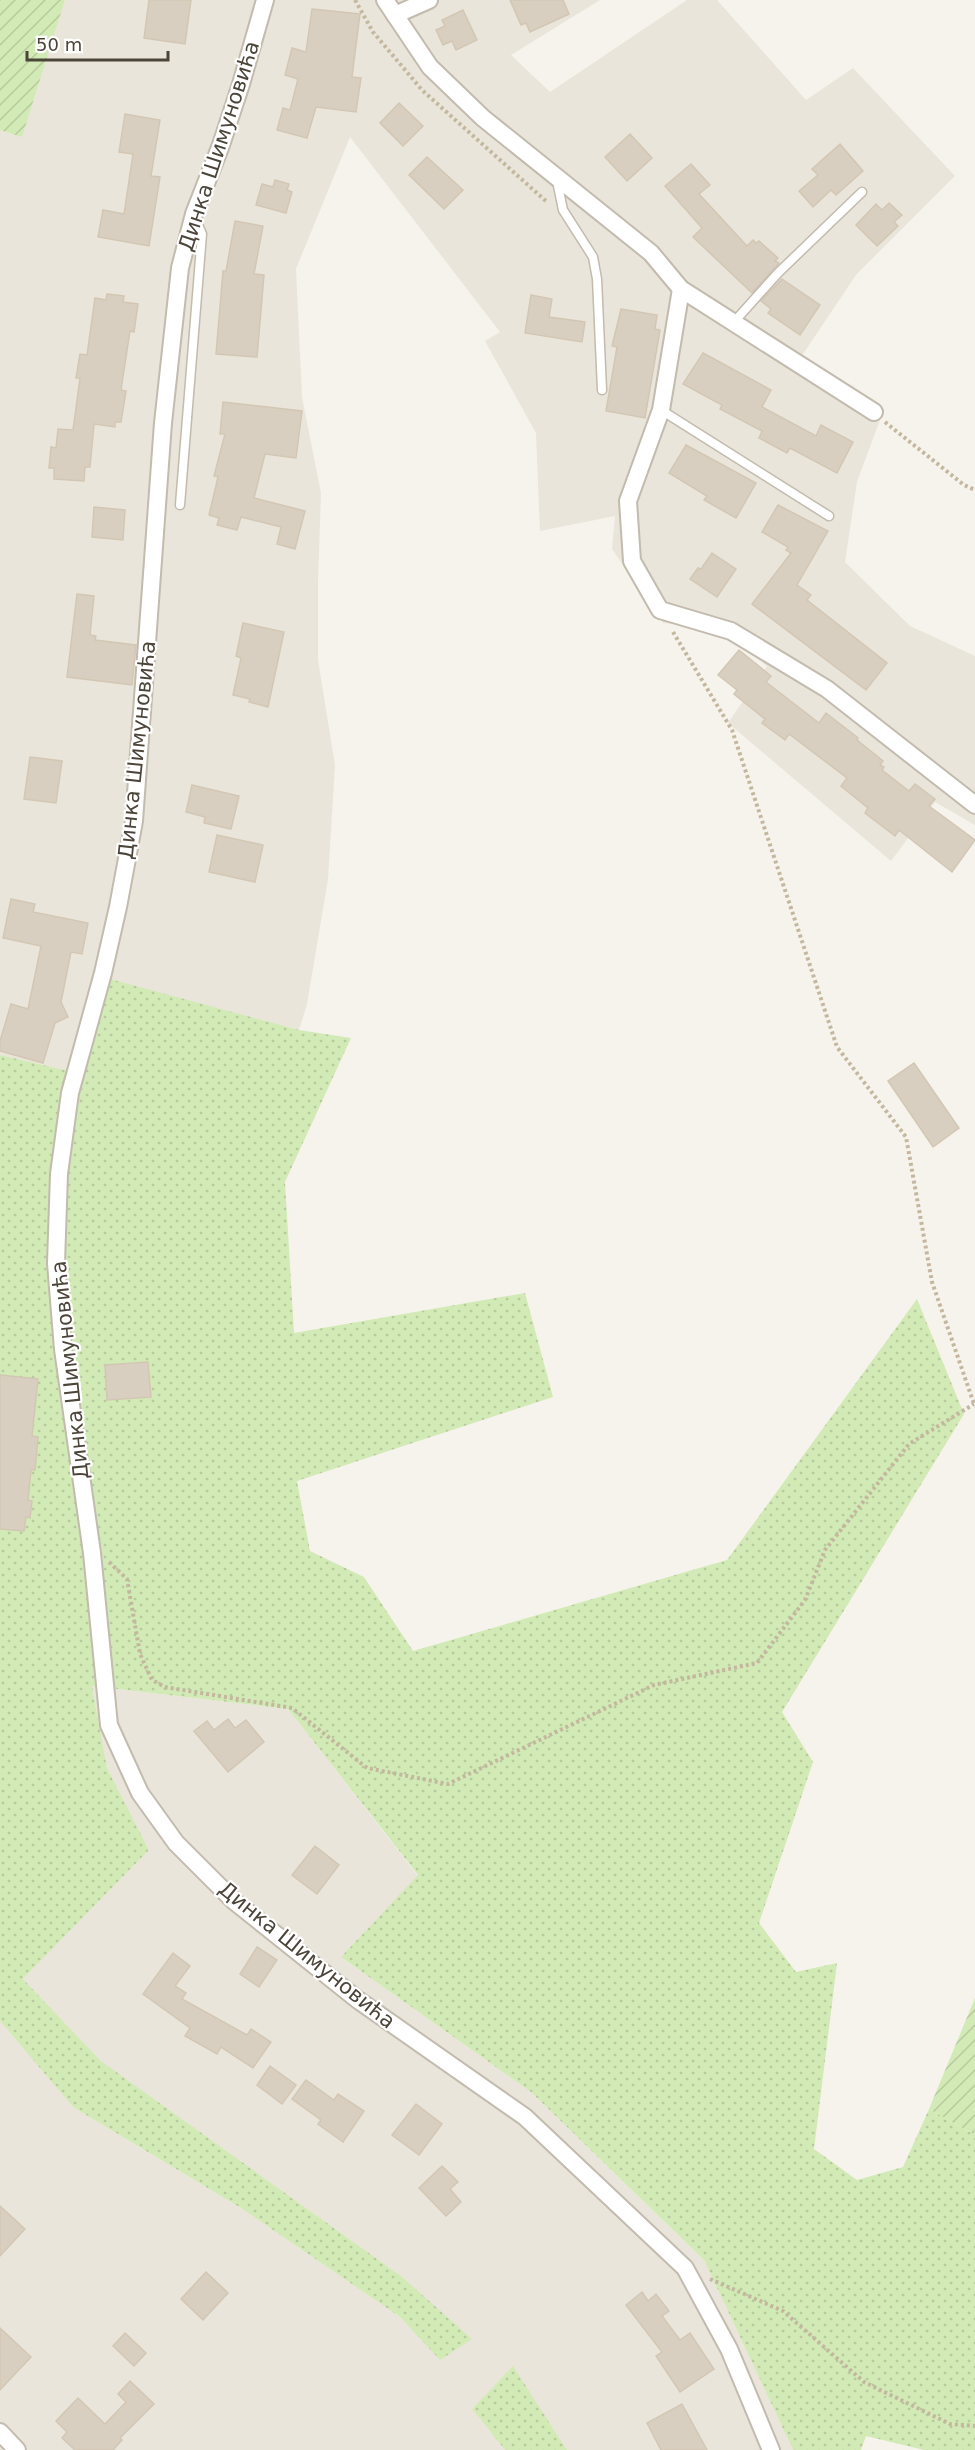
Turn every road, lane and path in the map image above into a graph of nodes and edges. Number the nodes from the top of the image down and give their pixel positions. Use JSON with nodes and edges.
{"nodes":[{"id":1,"x":265,"y":0,"type":"edge"},
{"id":2,"x":385,"y":0,"type":"edge"},
{"id":3,"x":429,"y":0,"type":"edge"},
{"id":4,"x":395,"y":15,"type":"junction"},
{"id":5,"x":557,"y":177,"type":"junction"},
{"id":6,"x":862,"y":192,"type":"dead end"},
{"id":7,"x":194,"y":214,"type":"junction"},
{"id":8,"x":681,"y":289,"type":"junction"},
{"id":9,"x":734,"y":322,"type":"junction"},
{"id":10,"x":602,"y":390,"type":"dead end"},
{"id":11,"x":661,"y":410,"type":"junction"},
{"id":12,"x":874,"y":412,"type":"joint"},
{"id":13,"x":975,"y":490,"type":"edge"},
{"id":14,"x":180,"y":505,"type":"dead end"},
{"id":15,"x":829,"y":516,"type":"dead end"},
{"id":16,"x":660,"y":610,"type":"junction"},
{"id":17,"x":975,"y":805,"type":"edge"},
{"id":18,"x":974,"y":1405,"type":"edge"},
{"id":19,"x":92,"y":1553,"type":"junction"},
{"id":20,"x":685,"y":2268,"type":"junction"},
{"id":21,"x":975,"y":2426,"type":"edge"},
{"id":22,"x":0,"y":2432,"type":"edge"},
{"id":23,"x":17,"y":2450,"type":"edge"},
{"id":24,"x":771,"y":2450,"type":"edge"}],
"edges":[{"from":1,"to":7,"type":"street","name":"Динка Шимуновића"},
{"from":2,"to":4,"type":"street"},
{"from":3,"to":4,"type":"street"},
{"from":4,"to":5,"type":"street"},
{"from":5,"to":8,"type":"street"},
{"from":5,"to":10,"type":"lane"},
{"from":6,"to":9,"type":"lane"},
{"from":7,"to":14,"type":"lane"},
{"from":7,"to":19,"type":"street","name":"Динка Шимуновића"},
{"from":8,"to":9,"type":"street"},
{"from":8,"to":11,"type":"street"},
{"from":9,"to":12,"type":"street"},
{"from":11,"to":15,"type":"lane"},
{"from":11,"to":16,"type":"street"},
{"from":12,"to":13,"type":"path"},
{"from":16,"to":17,"type":"street"},
{"from":16,"to":18,"type":"path"},
{"from":18,"to":19,"type":"path"},
{"from":19,"to":20,"type":"street","name":"Динка Шимуновића"},
{"from":20,"to":21,"type":"path"},
{"from":20,"to":24,"type":"street","name":"Динка Шимуновића"},
{"from":22,"to":23,"type":"street"}]}
